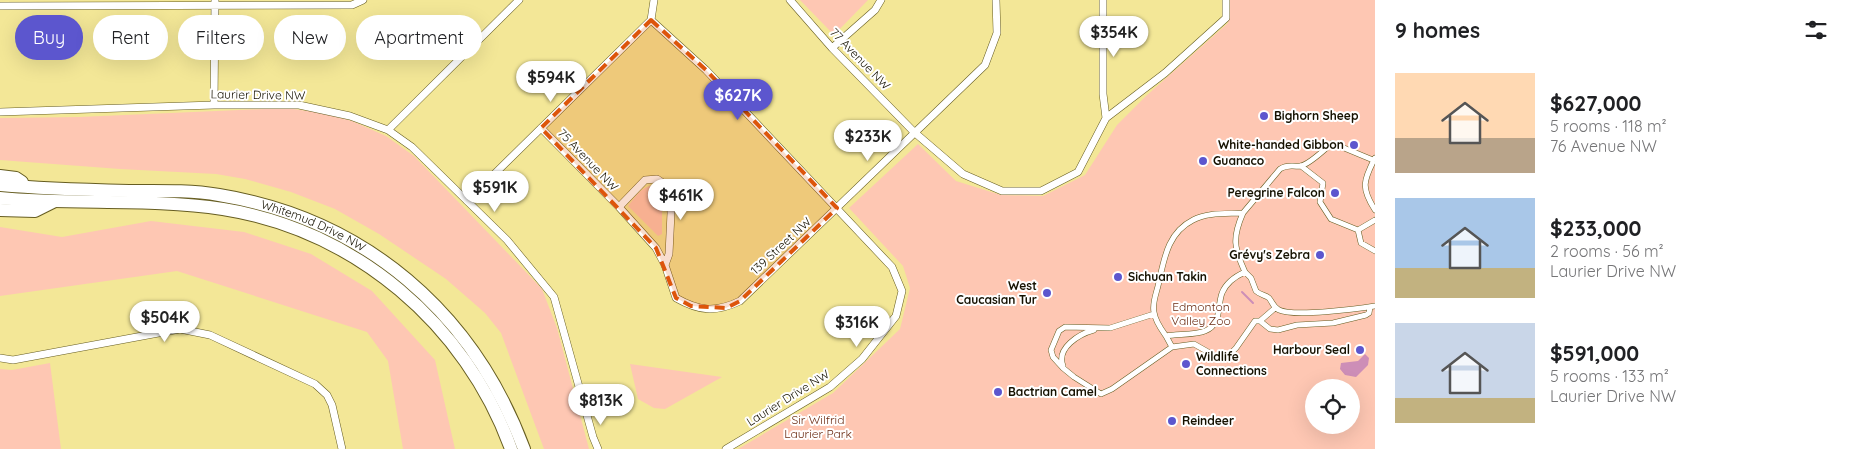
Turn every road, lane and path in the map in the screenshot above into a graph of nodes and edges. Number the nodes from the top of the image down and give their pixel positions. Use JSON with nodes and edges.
{"nodes":[{"id":1,"x":363,"y":0,"type":"edge"},
{"id":2,"x":519,"y":0,"type":"edge"},
{"id":3,"x":654,"y":0,"type":"edge"},
{"id":4,"x":790,"y":0,"type":"edge"},
{"id":5,"x":881,"y":0,"type":"edge"},
{"id":6,"x":996,"y":0,"type":"edge"},
{"id":7,"x":1103,"y":0,"type":"edge"},
{"id":8,"x":1226,"y":0,"type":"edge"},
{"id":9,"x":215,"y":2,"type":"edge"},
{"id":10,"x":0,"y":6,"type":"edge"},
{"id":11,"x":651,"y":20,"type":"junction"},
{"id":12,"x":832,"y":48,"type":"junction"},
{"id":13,"x":214,"y":106,"type":"junction"},
{"id":14,"x":0,"y":112,"type":"edge"},
{"id":15,"x":1106,"y":118,"type":"junction"},
{"id":16,"x":541,"y":128,"type":"junction"},
{"id":17,"x":388,"y":130,"type":"junction"},
{"id":18,"x":914,"y":132,"type":"junction"},
{"id":19,"x":1374,"y":158,"type":"edge"},
{"id":20,"x":1301,"y":166,"type":"junction"},
{"id":21,"x":0,"y":176,"type":"edge"},
{"id":22,"x":0,"y":185,"type":"edge"},
{"id":23,"x":27,"y":187,"type":"junction"},
{"id":24,"x":0,"y":198,"type":"edge"},
{"id":25,"x":56,"y":201,"type":"junction"},
{"id":26,"x":467,"y":201,"type":"junction"},
{"id":27,"x":619,"y":207,"type":"junction"},
{"id":28,"x":837,"y":208,"type":"junction"},
{"id":29,"x":0,"y":210,"type":"edge"},
{"id":30,"x":1375,"y":210,"type":"edge"},
{"id":31,"x":1243,"y":213,"type":"junction"},
{"id":32,"x":1375,"y":220,"type":"edge"},
{"id":33,"x":1358,"y":230,"type":"junction"},
{"id":34,"x":1375,"y":251,"type":"edge"},
{"id":35,"x":665,"y":265,"type":"junction"},
{"id":36,"x":1245,"y":272,"type":"junction"},
{"id":37,"x":740,"y":301,"type":"joint"},
{"id":38,"x":1373,"y":307,"type":"edge"},
{"id":39,"x":1275,"y":308,"type":"junction"},
{"id":40,"x":1319,"y":311,"type":"junction"},
{"id":41,"x":1154,"y":314,"type":"junction"},
{"id":42,"x":1260,"y":321,"type":"junction"},
{"id":43,"x":1318,"y":324,"type":"junction"},
{"id":44,"x":1098,"y":329,"type":"junction"},
{"id":45,"x":1166,"y":336,"type":"junction"},
{"id":46,"x":1172,"y":347,"type":"junction"},
{"id":47,"x":0,"y":358,"type":"edge"},
{"id":48,"x":1066,"y":371,"type":"junction"},
{"id":49,"x":342,"y":449,"type":"edge"},
{"id":50,"x":511,"y":449,"type":"edge"},
{"id":51,"x":524,"y":449,"type":"edge"},
{"id":52,"x":598,"y":449,"type":"edge"},
{"id":53,"x":726,"y":449,"type":"edge"}],
"edges":[{"from":1,"to":9,"type":"street"},
{"from":2,"to":17,"type":"street"},
{"from":3,"to":11,"type":"street"},
{"from":4,"to":12,"type":"street","name":"77 Avenue NW"},
{"from":5,"to":12,"type":"street"},
{"from":6,"to":18,"type":"street"},
{"from":7,"to":15,"type":"street"},
{"from":8,"to":15,"type":"street"},
{"from":9,"to":10,"type":"street"},
{"from":9,"to":13,"type":"street"},
{"from":11,"to":16,"type":"street"},
{"from":11,"to":28,"type":"street","name":"Laurier Drive NW"},
{"from":12,"to":18,"type":"street","name":"77 Avenue NW"},
{"from":13,"to":14,"type":"street","name":"Laurier Drive NW"},
{"from":13,"to":17,"type":"street","name":"Laurier Drive NW"},
{"from":15,"to":18,"type":"street","name":"77 Avenue NW"},
{"from":16,"to":26,"type":"street"},
{"from":16,"to":27,"type":"street","name":"75 Avenue NW"},
{"from":17,"to":26,"type":"street","name":"Laurier Drive NW"},
{"from":18,"to":28,"type":"street"},
{"from":19,"to":20,"type":"street"},
{"from":19,"to":30,"type":"street"},
{"from":20,"to":31,"type":"street"},
{"from":20,"to":33,"type":"street"},
{"from":21,"to":23,"type":"highway"},
{"from":22,"to":23,"type":"highway","name":"Whitemud Drive NW"},
{"from":23,"to":51,"type":"highway","name":"Whitemud Drive NW"},
{"from":24,"to":25,"type":"highway","name":"Whitemud Drive NW"},
{"from":25,"to":29,"type":"highway"},
{"from":25,"to":50,"type":"highway","name":"Whitemud Drive NW"},
{"from":26,"to":52,"type":"street","name":"Laurier Drive NW"},
{"from":27,"to":35,"type":"street","name":"75 Avenue NW"},
{"from":27,"to":35,"type":"street","name":"75 Avenue NW"},
{"from":28,"to":37,"type":"street","name":"139 Street NW"},
{"from":28,"to":53,"type":"street","name":"Laurier Drive NW"},
{"from":31,"to":36,"type":"street"},
{"from":31,"to":41,"type":"street"},
{"from":32,"to":33,"type":"street"},
{"from":33,"to":34,"type":"street"},
{"from":35,"to":37,"type":"street","name":"75 Avenue NW"},
{"from":36,"to":39,"type":"street"},
{"from":36,"to":45,"type":"street"},
{"from":38,"to":40,"type":"street"},
{"from":38,"to":43,"type":"street"},
{"from":39,"to":40,"type":"street"},
{"from":39,"to":42,"type":"street"},
{"from":40,"to":43,"type":"street"},
{"from":41,"to":44,"type":"street"},
{"from":41,"to":45,"type":"street"},
{"from":42,"to":43,"type":"street"},
{"from":42,"to":46,"type":"street"},
{"from":44,"to":48,"type":"street"},
{"from":44,"to":48,"type":"street"},
{"from":45,"to":46,"type":"street"},
{"from":46,"to":48,"type":"street"},
{"from":47,"to":49,"type":"street"}]}
